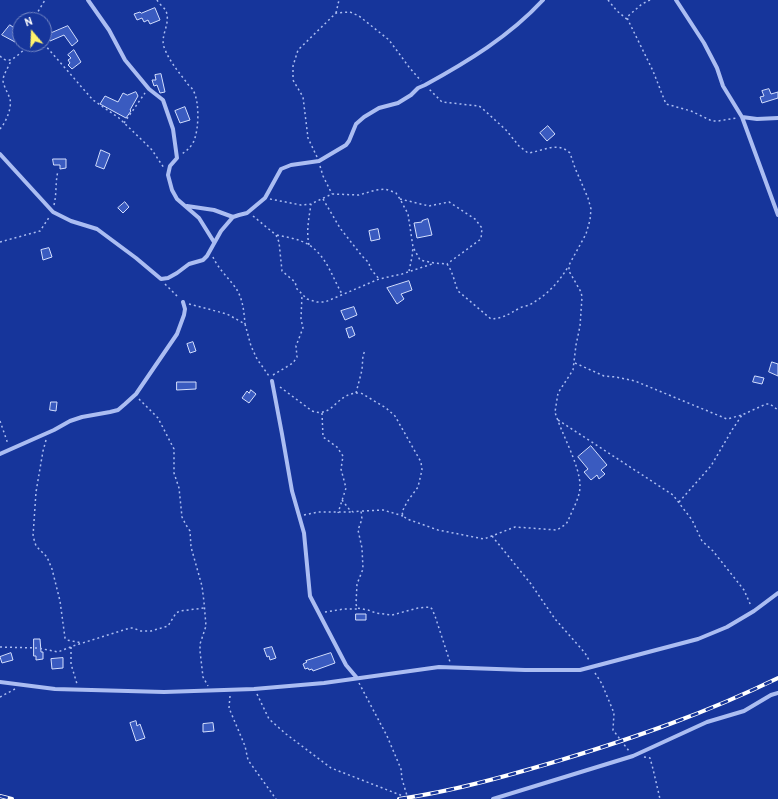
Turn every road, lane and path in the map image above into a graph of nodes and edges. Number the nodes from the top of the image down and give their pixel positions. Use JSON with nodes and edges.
{"nodes":[{"id":1,"x":45,"y":0,"type":"edge"},
{"id":2,"x":88,"y":0,"type":"edge"},
{"id":3,"x":156,"y":0,"type":"edge"},
{"id":4,"x":338,"y":0,"type":"edge"},
{"id":5,"x":543,"y":0,"type":"edge"},
{"id":6,"x":608,"y":0,"type":"edge"},
{"id":7,"x":650,"y":0,"type":"edge"},
{"id":8,"x":676,"y":0,"type":"edge"},
{"id":9,"x":37,"y":12,"type":"edge"},
{"id":10,"x":336,"y":13,"type":"junction"},
{"id":11,"x":628,"y":20,"type":"junction"},
{"id":12,"x":23,"y":52,"type":"edge"},
{"id":13,"x":51,"y":52,"type":"edge"},
{"id":14,"x":0,"y":56,"type":"edge"},
{"id":15,"x":11,"y":60,"type":"junction"},
{"id":16,"x":425,"y":85,"type":"junction"},
{"id":17,"x":149,"y":89,"type":"junction"},
{"id":18,"x":742,"y":118,"type":"junction"},
{"id":19,"x":778,"y":118,"type":"edge"},
{"id":20,"x":124,"y":123,"type":"junction"},
{"id":21,"x":0,"y":129,"type":"edge"},
{"id":22,"x":0,"y":154,"type":"edge"},
{"id":23,"x":177,"y":158,"type":"junction"},
{"id":24,"x":319,"y":160,"type":"junction"},
{"id":25,"x":58,"y":171,"type":"dead end"},
{"id":26,"x":168,"y":175,"type":"junction"},
{"id":27,"x":332,"y":194,"type":"junction"},
{"id":28,"x":265,"y":198,"type":"junction"},
{"id":29,"x":323,"y":199,"type":"junction"},
{"id":30,"x":400,"y":199,"type":"junction"},
{"id":31,"x":311,"y":204,"type":"junction"},
{"id":32,"x":186,"y":206,"type":"junction"},
{"id":33,"x":53,"y":212,"type":"junction"},
{"id":34,"x":247,"y":213,"type":"junction"},
{"id":35,"x":778,"y":215,"type":"edge"},
{"id":36,"x":233,"y":218,"type":"junction"},
{"id":37,"x":276,"y":235,"type":"junction"},
{"id":38,"x":0,"y":242,"type":"edge"},
{"id":39,"x":214,"y":242,"type":"junction"},
{"id":40,"x":309,"y":245,"type":"junction"},
{"id":41,"x":413,"y":247,"type":"junction"},
{"id":42,"x":210,"y":249,"type":"junction"},
{"id":43,"x":434,"y":263,"type":"junction"},
{"id":44,"x":446,"y":264,"type":"junction"},
{"id":45,"x":569,"y":265,"type":"junction"},
{"id":46,"x":409,"y":271,"type":"junction"},
{"id":47,"x":161,"y":279,"type":"junction"},
{"id":48,"x":379,"y":279,"type":"junction"},
{"id":49,"x":342,"y":294,"type":"junction"},
{"id":50,"x":302,"y":295,"type":"junction"},
{"id":51,"x":183,"y":302,"type":"junction"},
{"id":52,"x":245,"y":324,"type":"junction"},
{"id":53,"x":365,"y":351,"type":"dead end"},
{"id":54,"x":575,"y":363,"type":"junction"},
{"id":55,"x":272,"y":381,"type":"joint"},
{"id":56,"x":356,"y":393,"type":"junction"},
{"id":57,"x":136,"y":394,"type":"junction"},
{"id":58,"x":778,"y":410,"type":"edge"},
{"id":59,"x":322,"y":413,"type":"junction"},
{"id":60,"x":742,"y":415,"type":"junction"},
{"id":61,"x":557,"y":420,"type":"junction"},
{"id":62,"x":0,"y":421,"type":"edge"},
{"id":63,"x":49,"y":433,"type":"junction"},
{"id":64,"x":10,"y":449,"type":"junction"},
{"id":65,"x":0,"y":454,"type":"edge"},
{"id":66,"x":342,"y":500,"type":"junction"},
{"id":67,"x":679,"y":503,"type":"junction"},
{"id":68,"x":361,"y":511,"type":"junction"},
{"id":69,"x":354,"y":512,"type":"junction"},
{"id":70,"x":338,"y":513,"type":"junction"},
{"id":71,"x":298,"y":515,"type":"junction"},
{"id":72,"x":403,"y":516,"type":"junction"},
{"id":73,"x":492,"y":536,"type":"junction"},
{"id":74,"x":778,"y":593,"type":"edge"},
{"id":75,"x":204,"y":608,"type":"junction"},
{"id":76,"x":359,"y":609,"type":"junction"},
{"id":77,"x":318,"y":611,"type":"junction"},
{"id":78,"x":754,"y":611,"type":"junction"},
{"id":79,"x":82,"y":644,"type":"junction"},
{"id":80,"x":71,"y":647,"type":"junction"},
{"id":81,"x":0,"y":648,"type":"edge"},
{"id":82,"x":592,"y":666,"type":"junction"},
{"id":83,"x":452,"y":667,"type":"junction"},
{"id":84,"x":357,"y":678,"type":"junction"},
{"id":85,"x":0,"y":682,"type":"edge"},
{"id":86,"x":21,"y":685,"type":"junction"},
{"id":87,"x":254,"y":689,"type":"junction"},
{"id":88,"x":82,"y":690,"type":"junction"},
{"id":89,"x":211,"y":690,"type":"junction"},
{"id":90,"x":230,"y":690,"type":"junction"},
{"id":91,"x":778,"y":693,"type":"edge"},
{"id":92,"x":0,"y":697,"type":"edge"},
{"id":93,"x":633,"y":756,"type":"junction"},
{"id":94,"x":408,"y":798,"type":"edge"},
{"id":95,"x":276,"y":799,"type":"edge"},
{"id":96,"x":493,"y":799,"type":"edge"},
{"id":97,"x":660,"y":799,"type":"edge"}],
"edges":[{"from":1,"to":9,"type":"path"},
{"from":2,"to":17,"type":"street"},
{"from":3,"to":23,"type":"path"},
{"from":4,"to":10,"type":"path"},
{"from":5,"to":16,"type":"street"},
{"from":6,"to":11,"type":"path"},
{"from":7,"to":11,"type":"path"},
{"from":8,"to":18,"type":"street"},
{"from":10,"to":16,"type":"path"},
{"from":10,"to":24,"type":"path"},
{"from":11,"to":18,"type":"path"},
{"from":12,"to":15,"type":"path"},
{"from":13,"to":20,"type":"path"},
{"from":14,"to":15,"type":"path"},
{"from":15,"to":21,"type":"path"},
{"from":16,"to":24,"type":"street"},
{"from":16,"to":45,"type":"path"},
{"from":17,"to":20,"type":"path"},
{"from":17,"to":23,"type":"street"},
{"from":18,"to":19,"type":"street"},
{"from":18,"to":35,"type":"street"},
{"from":20,"to":26,"type":"path"},
{"from":22,"to":33,"type":"street"},
{"from":23,"to":26,"type":"street"},
{"from":24,"to":27,"type":"path"},
{"from":24,"to":28,"type":"street"},
{"from":25,"to":33,"type":"path"},
{"from":26,"to":32,"type":"street"},
{"from":27,"to":29,"type":"path"},
{"from":27,"to":30,"type":"path"},
{"from":28,"to":31,"type":"path"},
{"from":28,"to":34,"type":"street"},
{"from":29,"to":31,"type":"path"},
{"from":29,"to":48,"type":"path"},
{"from":30,"to":41,"type":"path"},
{"from":30,"to":44,"type":"path"},
{"from":31,"to":40,"type":"path"},
{"from":32,"to":36,"type":"street"},
{"from":32,"to":39,"type":"street"},
{"from":33,"to":38,"type":"path"},
{"from":33,"to":47,"type":"street"},
{"from":34,"to":36,"type":"street"},
{"from":34,"to":37,"type":"path"},
{"from":36,"to":39,"type":"street"},
{"from":37,"to":40,"type":"path"},
{"from":37,"to":50,"type":"path"},
{"from":39,"to":42,"type":"street"},
{"from":40,"to":49,"type":"path"},
{"from":41,"to":43,"type":"path"},
{"from":41,"to":46,"type":"path"},
{"from":42,"to":47,"type":"street"},
{"from":42,"to":52,"type":"path"},
{"from":43,"to":44,"type":"path"},
{"from":43,"to":46,"type":"path"},
{"from":44,"to":45,"type":"path"},
{"from":45,"to":54,"type":"path"},
{"from":46,"to":48,"type":"path"},
{"from":47,"to":51,"type":"path"},
{"from":48,"to":49,"type":"path"},
{"from":49,"to":50,"type":"path"},
{"from":50,"to":52,"type":"path"},
{"from":51,"to":52,"type":"path"},
{"from":51,"to":57,"type":"street"},
{"from":53,"to":56,"type":"path"},
{"from":54,"to":60,"type":"path"},
{"from":54,"to":61,"type":"path"},
{"from":55,"to":59,"type":"path"},
{"from":55,"to":71,"type":"street"},
{"from":56,"to":59,"type":"path"},
{"from":56,"to":72,"type":"path"},
{"from":57,"to":63,"type":"street"},
{"from":57,"to":75,"type":"path"},
{"from":58,"to":60,"type":"path"},
{"from":59,"to":66,"type":"path"},
{"from":60,"to":67,"type":"path"},
{"from":61,"to":67,"type":"path"},
{"from":61,"to":73,"type":"path"},
{"from":62,"to":64,"type":"path"},
{"from":63,"to":64,"type":"street"},
{"from":63,"to":79,"type":"path"},
{"from":64,"to":65,"type":"street"},
{"from":66,"to":69,"type":"path"},
{"from":66,"to":70,"type":"path"},
{"from":67,"to":78,"type":"path"},
{"from":68,"to":69,"type":"path"},
{"from":68,"to":72,"type":"path"},
{"from":68,"to":76,"type":"path"},
{"from":69,"to":70,"type":"path"},
{"from":70,"to":71,"type":"path"},
{"from":71,"to":77,"type":"street"},
{"from":72,"to":73,"type":"path"},
{"from":73,"to":82,"type":"path"},
{"from":74,"to":78,"type":"street"},
{"from":75,"to":79,"type":"path"},
{"from":75,"to":89,"type":"path"},
{"from":76,"to":77,"type":"path"},
{"from":76,"to":83,"type":"path"},
{"from":77,"to":84,"type":"street"},
{"from":78,"to":82,"type":"street"},
{"from":79,"to":80,"type":"path"},
{"from":80,"to":81,"type":"path"},
{"from":80,"to":88,"type":"path"},
{"from":82,"to":83,"type":"street"},
{"from":82,"to":93,"type":"path"},
{"from":83,"to":84,"type":"street"},
{"from":84,"to":87,"type":"street"},
{"from":84,"to":94,"type":"path"},
{"from":85,"to":86,"type":"street"},
{"from":86,"to":88,"type":"street"},
{"from":86,"to":92,"type":"path"},
{"from":87,"to":90,"type":"street"},
{"from":87,"to":94,"type":"path"},
{"from":88,"to":89,"type":"street"},
{"from":89,"to":90,"type":"street"},
{"from":90,"to":95,"type":"path"},
{"from":91,"to":93,"type":"street"},
{"from":93,"to":96,"type":"street"},
{"from":93,"to":97,"type":"path"}]}
